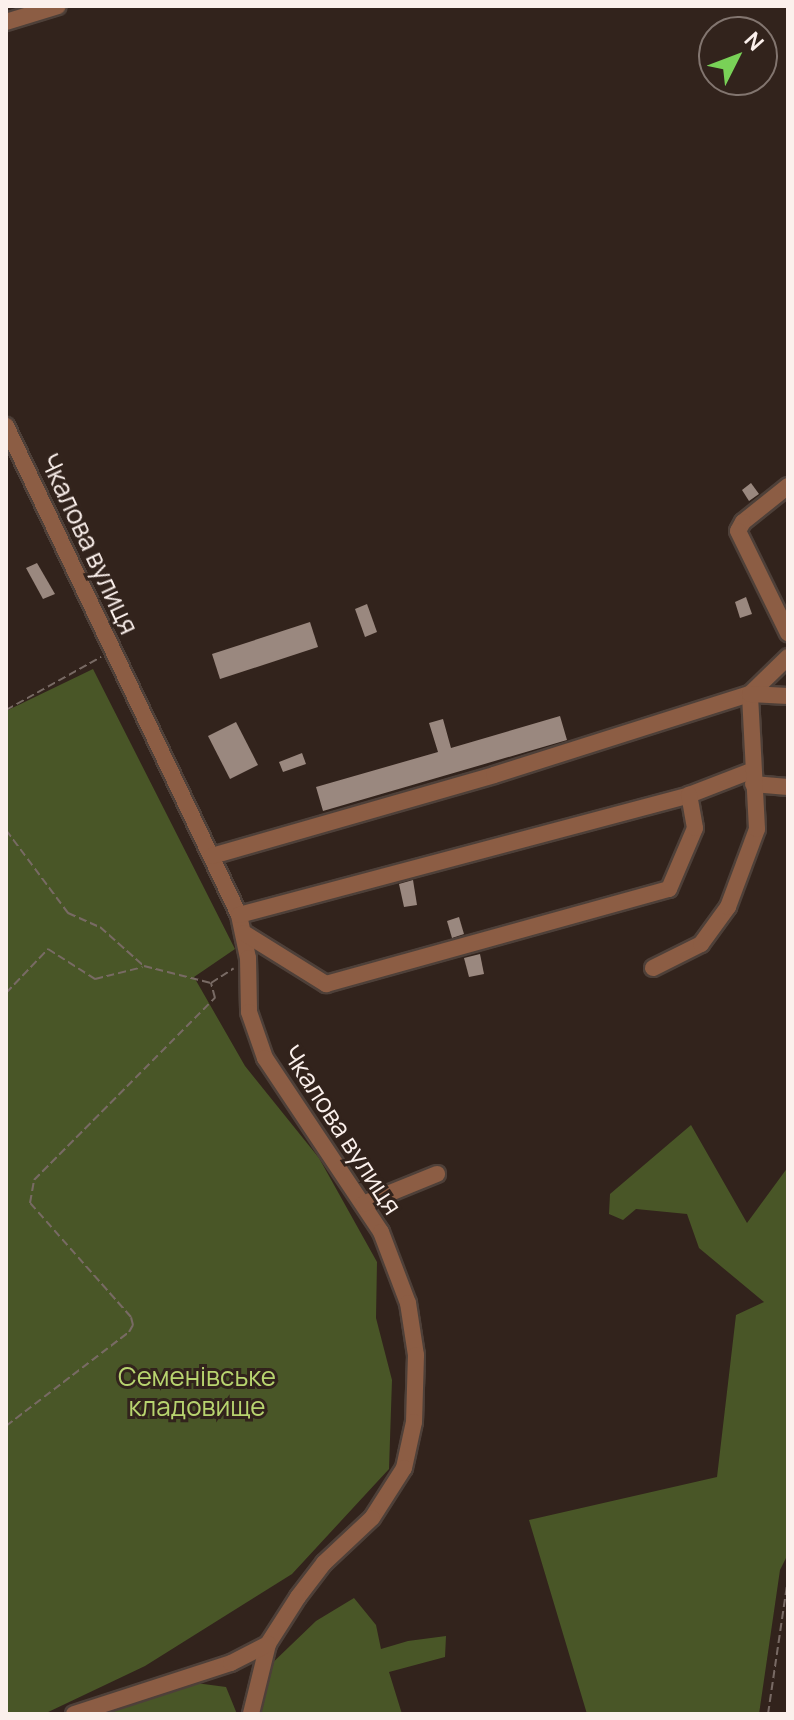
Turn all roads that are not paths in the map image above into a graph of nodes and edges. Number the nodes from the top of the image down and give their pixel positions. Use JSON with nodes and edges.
{"nodes":[{"id":1,"x":58,"y":6,"type":"edge"},
{"id":2,"x":6,"y":22,"type":"edge"},
{"id":3,"x":6,"y":426,"type":"edge"},
{"id":4,"x":788,"y":486,"type":"edge"},
{"id":5,"x":788,"y":633,"type":"edge"},
{"id":6,"x":788,"y":657,"type":"edge"},
{"id":7,"x":750,"y":694,"type":"junction"},
{"id":8,"x":788,"y":696,"type":"edge"},
{"id":9,"x":752,"y":778,"type":"junction"},
{"id":10,"x":788,"y":787,"type":"edge"},
{"id":11,"x":689,"y":795,"type":"junction"},
{"id":12,"x":212,"y":856,"type":"junction"},
{"id":13,"x":239,"y":915,"type":"junction"},
{"id":14,"x":244,"y":933,"type":"junction"},
{"id":15,"x":653,"y":968,"type":"dead end"},
{"id":16,"x":437,"y":1174,"type":"dead end"},
{"id":17,"x":363,"y":1204,"type":"junction"},
{"id":18,"x":268,"y":1644,"type":"junction"},
{"id":19,"x":74,"y":1714,"type":"edge"},
{"id":20,"x":251,"y":1714,"type":"edge"}],
"edges":[{"from":1,"to":2,"type":"street"},
{"from":3,"to":12,"type":"street","name":"Чкалова вулиця"},
{"from":4,"to":5,"type":"street"},
{"from":6,"to":7,"type":"street"},
{"from":7,"to":8,"type":"street"},
{"from":7,"to":9,"type":"street"},
{"from":7,"to":12,"type":"street"},
{"from":9,"to":10,"type":"street"},
{"from":9,"to":11,"type":"street"},
{"from":9,"to":15,"type":"street"},
{"from":11,"to":13,"type":"street"},
{"from":11,"to":14,"type":"street"},
{"from":12,"to":13,"type":"street","name":"Чкалова вулиця"},
{"from":13,"to":14,"type":"street","name":"Чкалова вулиця"},
{"from":14,"to":17,"type":"street","name":"Чкалова вулиця"},
{"from":16,"to":17,"type":"street"},
{"from":17,"to":18,"type":"street","name":"Чкалова вулиця"},
{"from":18,"to":19,"type":"street"},
{"from":18,"to":20,"type":"street","name":"Чкалова вулиця"}]}
